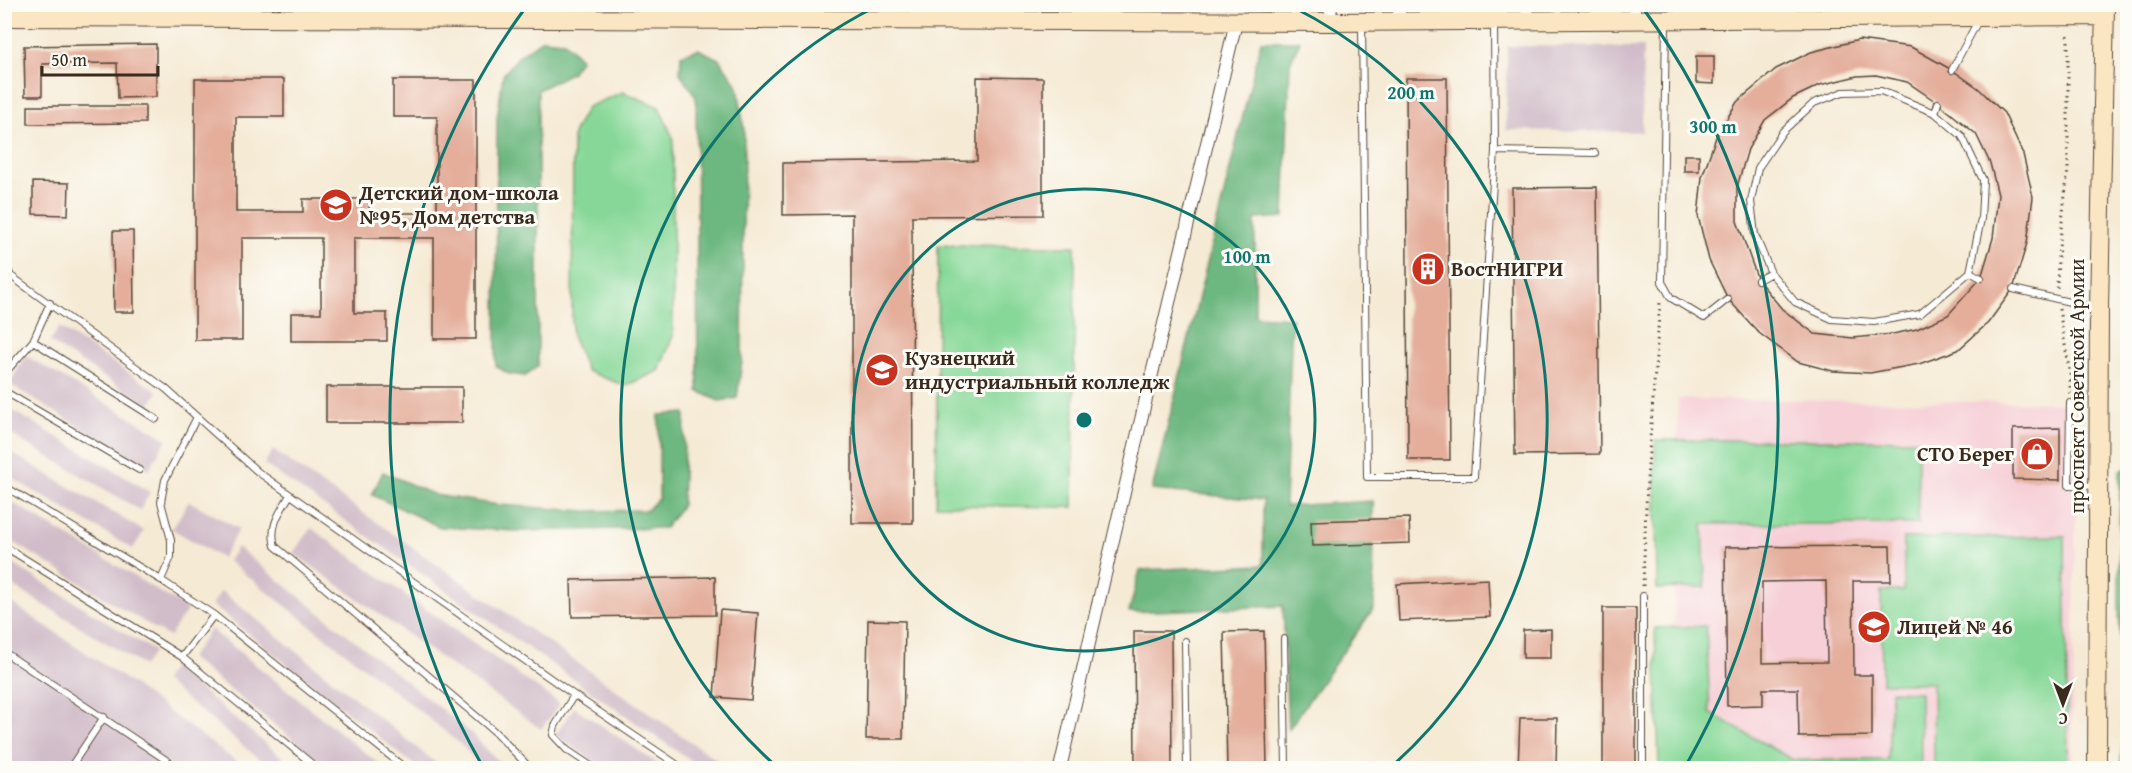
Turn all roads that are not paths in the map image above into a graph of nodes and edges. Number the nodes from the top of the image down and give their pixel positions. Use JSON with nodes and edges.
{"nodes":[{"id":1,"x":2105,"y":10,"type":"edge"},
{"id":2,"x":1980,"y":11,"type":"edge"},
{"id":3,"x":452,"y":12,"type":"edge"},
{"id":4,"x":1634,"y":12,"type":"edge"},
{"id":5,"x":1016,"y":13,"type":"edge"},
{"id":6,"x":1330,"y":13,"type":"edge"},
{"id":7,"x":1399,"y":13,"type":"edge"},
{"id":8,"x":1527,"y":13,"type":"edge"},
{"id":9,"x":5,"y":17,"type":"edge"},
{"id":10,"x":1666,"y":19,"type":"junction"},
{"id":11,"x":1494,"y":21,"type":"junction"},
{"id":12,"x":1236,"y":22,"type":"junction"},
{"id":13,"x":1362,"y":22,"type":"junction"},
{"id":14,"x":1952,"y":70,"type":"dead end"},
{"id":15,"x":1938,"y":103,"type":"dead end"},
{"id":16,"x":1935,"y":113,"type":"junction"},
{"id":17,"x":4,"y":124,"type":"edge"},
{"id":18,"x":1495,"y":151,"type":"junction"},
{"id":19,"x":1595,"y":153,"type":"dead end"},
{"id":20,"x":4,"y":263,"type":"edge"},
{"id":21,"x":1970,"y":272,"type":"junction"},
{"id":22,"x":1771,"y":273,"type":"junction"},
{"id":23,"x":1981,"y":278,"type":"dead end"},
{"id":24,"x":1758,"y":280,"type":"dead end"},
{"id":25,"x":2013,"y":289,"type":"dead end"},
{"id":26,"x":1728,"y":299,"type":"dead end"},
{"id":27,"x":50,"y":303,"type":"junction"},
{"id":28,"x":2099,"y":309,"type":"junction"},
{"id":29,"x":33,"y":341,"type":"junction"},
{"id":30,"x":4,"y":374,"type":"edge"},
{"id":31,"x":4,"y":391,"type":"edge"},
{"id":32,"x":2070,"y":403,"type":"road end"},
{"id":33,"x":197,"y":417,"type":"junction"},
{"id":34,"x":156,"y":419,"type":"dead end"},
{"id":35,"x":139,"y":470,"type":"dead end"},
{"id":36,"x":4,"y":486,"type":"edge"},
{"id":37,"x":2098,"y":486,"type":"junction"},
{"id":38,"x":290,"y":495,"type":"junction"},
{"id":39,"x":4,"y":546,"type":"edge"},
{"id":40,"x":161,"y":580,"type":"junction"},
{"id":41,"x":1643,"y":596,"type":"road end"},
{"id":42,"x":214,"y":615,"type":"junction"},
{"id":43,"x":1284,"y":639,"type":"dead end"},
{"id":44,"x":1185,"y":641,"type":"dead end"},
{"id":45,"x":4,"y":652,"type":"edge"},
{"id":46,"x":182,"y":657,"type":"junction"},
{"id":47,"x":574,"y":695,"type":"junction"},
{"id":48,"x":104,"y":717,"type":"junction"},
{"id":49,"x":4,"y":761,"type":"edge"},
{"id":50,"x":15,"y":768,"type":"edge"},
{"id":51,"x":70,"y":768,"type":"edge"},
{"id":52,"x":178,"y":768,"type":"edge"},
{"id":53,"x":317,"y":768,"type":"edge"},
{"id":54,"x":405,"y":768,"type":"edge"},
{"id":55,"x":530,"y":768,"type":"edge"},
{"id":56,"x":594,"y":768,"type":"edge"},
{"id":57,"x":682,"y":768,"type":"edge"},
{"id":58,"x":1060,"y":768,"type":"edge"},
{"id":59,"x":1187,"y":768,"type":"edge"},
{"id":60,"x":1286,"y":768,"type":"edge"},
{"id":61,"x":1643,"y":768,"type":"edge"},
{"id":62,"x":2097,"y":768,"type":"edge"}],
"edges":[{"from":1,"to":2,"type":"street"},
{"from":1,"to":28,"type":"street","name":"проспект Советской Армии"},
{"from":2,"to":10,"type":"street"},
{"from":2,"to":14,"type":"lane"},
{"from":3,"to":5,"type":"street"},
{"from":3,"to":9,"type":"street"},
{"from":4,"to":8,"type":"street"},
{"from":4,"to":10,"type":"street"},
{"from":5,"to":12,"type":"street"},
{"from":6,"to":12,"type":"street"},
{"from":6,"to":13,"type":"street"},
{"from":7,"to":11,"type":"street"},
{"from":7,"to":13,"type":"street"},
{"from":8,"to":11,"type":"street"},
{"from":9,"to":17,"type":"lane"},
{"from":10,"to":26,"type":"lane"},
{"from":11,"to":18,"type":"lane"},
{"from":12,"to":58,"type":"street"},
{"from":13,"to":18,"type":"lane"},
{"from":15,"to":16,"type":"lane"},
{"from":16,"to":21,"type":"lane"},
{"from":16,"to":22,"type":"lane"},
{"from":18,"to":19,"type":"lane"},
{"from":20,"to":27,"type":"lane"},
{"from":21,"to":22,"type":"lane"},
{"from":21,"to":23,"type":"lane"},
{"from":22,"to":24,"type":"lane"},
{"from":25,"to":28,"type":"lane"},
{"from":27,"to":29,"type":"lane"},
{"from":27,"to":33,"type":"lane"},
{"from":28,"to":37,"type":"street","name":"проспект Советской Армии"},
{"from":29,"to":30,"type":"lane"},
{"from":29,"to":34,"type":"lane"},
{"from":31,"to":35,"type":"lane"},
{"from":32,"to":37,"type":"lane"},
{"from":33,"to":38,"type":"lane"},
{"from":33,"to":40,"type":"lane"},
{"from":36,"to":40,"type":"lane"},
{"from":37,"to":62,"type":"street","name":"проспект Советской Армии"},
{"from":38,"to":47,"type":"lane"},
{"from":38,"to":55,"type":"lane"},
{"from":39,"to":46,"type":"lane"},
{"from":40,"to":42,"type":"lane"},
{"from":41,"to":61,"type":"lane"},
{"from":42,"to":46,"type":"lane"},
{"from":42,"to":54,"type":"lane"},
{"from":43,"to":60,"type":"lane"},
{"from":44,"to":59,"type":"lane"},
{"from":45,"to":48,"type":"lane"},
{"from":46,"to":53,"type":"lane"},
{"from":47,"to":56,"type":"lane"},
{"from":47,"to":57,"type":"lane"},
{"from":48,"to":51,"type":"lane"},
{"from":48,"to":52,"type":"lane"},
{"from":49,"to":50,"type":"lane"}]}
